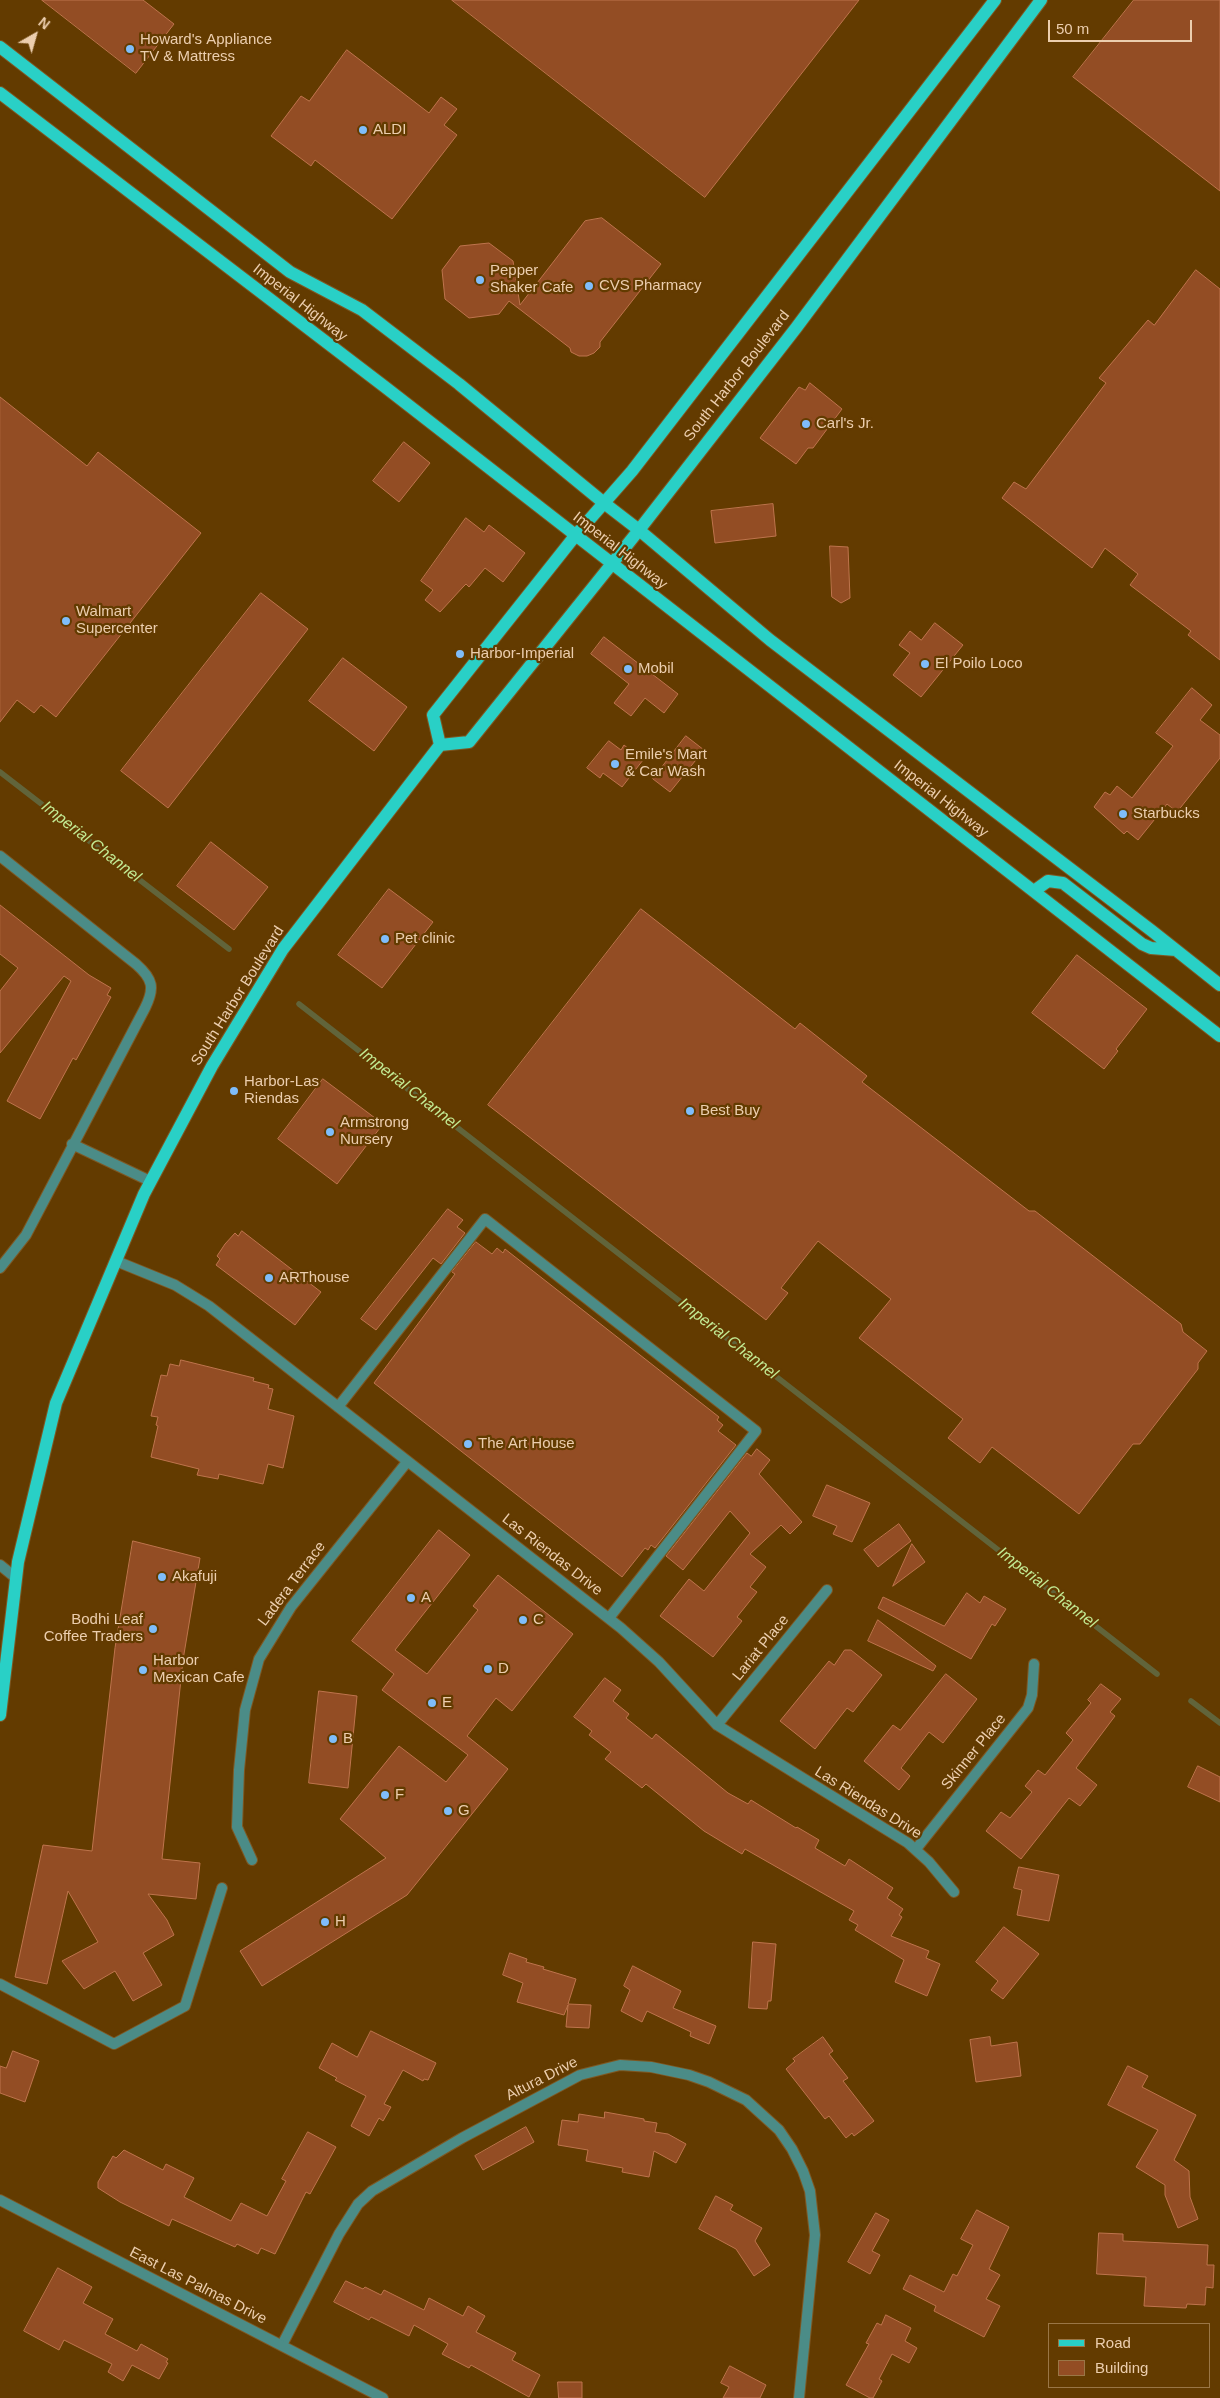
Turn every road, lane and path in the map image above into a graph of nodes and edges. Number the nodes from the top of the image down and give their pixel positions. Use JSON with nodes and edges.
{"nodes":[{"id":1,"x":995,"y":0,"type":"edge"},
{"id":2,"x":1041,"y":0,"type":"edge"},
{"id":3,"x":0,"y":47,"type":"edge"},
{"id":4,"x":0,"y":93,"type":"edge"},
{"id":5,"x":604,"y":504,"type":"junction"},
{"id":6,"x":639,"y":530,"type":"junction"},
{"id":7,"x":574,"y":536,"type":"junction"},
{"id":8,"x":610,"y":564,"type":"junction"},
{"id":9,"x":440,"y":745,"type":"junction"},
{"id":10,"x":0,"y":856,"type":"edge"},
{"id":11,"x":1034,"y":891,"type":"junction"},
{"id":12,"x":1176,"y":950,"type":"junction"},
{"id":13,"x":1220,"y":985,"type":"edge"},
{"id":14,"x":1220,"y":1036,"type":"edge"},
{"id":15,"x":72,"y":1144,"type":"junction"},
{"id":16,"x":150,"y":1181,"type":"junction"},
{"id":17,"x":116,"y":1261,"type":"junction"},
{"id":18,"x":0,"y":1268,"type":"edge"},
{"id":19,"x":338,"y":1408,"type":"junction"},
{"id":20,"x":406,"y":1462,"type":"junction"},
{"id":21,"x":0,"y":1565,"type":"edge"},
{"id":22,"x":16,"y":1578,"type":"junction"},
{"id":23,"x":827,"y":1590,"type":"dead end"},
{"id":24,"x":609,"y":1618,"type":"junction"},
{"id":25,"x":1034,"y":1664,"type":"dead end"},
{"id":26,"x":0,"y":1715,"type":"edge"},
{"id":27,"x":718,"y":1725,"type":"junction"},
{"id":28,"x":916,"y":1849,"type":"junction"},
{"id":29,"x":252,"y":1860,"type":"dead end"},
{"id":30,"x":222,"y":1888,"type":"dead end"},
{"id":31,"x":954,"y":1892,"type":"dead end"},
{"id":32,"x":0,"y":1984,"type":"edge"},
{"id":33,"x":0,"y":2200,"type":"edge"},
{"id":34,"x":282,"y":2345,"type":"junction"},
{"id":35,"x":384,"y":2398,"type":"edge"},
{"id":36,"x":799,"y":2398,"type":"edge"}],
"edges":[{"from":1,"to":5,"type":"main road","name":"South Harbor Boulevard"},
{"from":2,"to":6,"type":"main road","name":"South Harbor Boulevard"},
{"from":3,"to":5,"type":"main road","name":"Imperial Highway"},
{"from":4,"to":7,"type":"main road","name":"Imperial Highway"},
{"from":5,"to":6,"type":"main road","name":"Imperial Highway"},
{"from":5,"to":7,"type":"main road","name":"South Harbor Boulevard"},
{"from":6,"to":8,"type":"main road","name":"South Harbor Boulevard"},
{"from":6,"to":12,"type":"main road","name":"Imperial Highway"},
{"from":7,"to":8,"type":"main road","name":"Imperial Highway"},
{"from":7,"to":9,"type":"main road","name":"South Harbor Boulevard"},
{"from":8,"to":9,"type":"main road","name":"South Harbor Boulevard"},
{"from":8,"to":11,"type":"main road","name":"Imperial Highway"},
{"from":9,"to":16,"type":"main road","name":"South Harbor Boulevard"},
{"from":10,"to":15,"type":"street"},
{"from":11,"to":12,"type":"main road"},
{"from":11,"to":14,"type":"main road","name":"Imperial Highway"},
{"from":12,"to":13,"type":"main road","name":"Imperial Highway"},
{"from":15,"to":16,"type":"street"},
{"from":15,"to":18,"type":"street"},
{"from":16,"to":17,"type":"main road","name":"South Harbor Boulevard"},
{"from":17,"to":19,"type":"street","name":"Las Riendas Drive"},
{"from":17,"to":22,"type":"main road","name":"South Harbor Boulevard"},
{"from":19,"to":20,"type":"street","name":"Las Riendas Drive"},
{"from":19,"to":24,"type":"street"},
{"from":20,"to":24,"type":"street","name":"Las Riendas Drive"},
{"from":20,"to":29,"type":"street","name":"Ladera Terrace"},
{"from":21,"to":22,"type":"street"},
{"from":22,"to":26,"type":"main road"},
{"from":23,"to":27,"type":"street","name":"Lariat Place"},
{"from":24,"to":27,"type":"street","name":"Las Riendas Drive"},
{"from":25,"to":28,"type":"street","name":"Skinner Place"},
{"from":27,"to":28,"type":"street","name":"Las Riendas Drive"},
{"from":28,"to":31,"type":"street","name":"Las Riendas Drive"},
{"from":30,"to":32,"type":"street"},
{"from":33,"to":34,"type":"street","name":"East Las Palmas Drive"},
{"from":34,"to":35,"type":"street","name":"East Las Palmas Drive"},
{"from":34,"to":36,"type":"street","name":"Altura Drive"}]}
